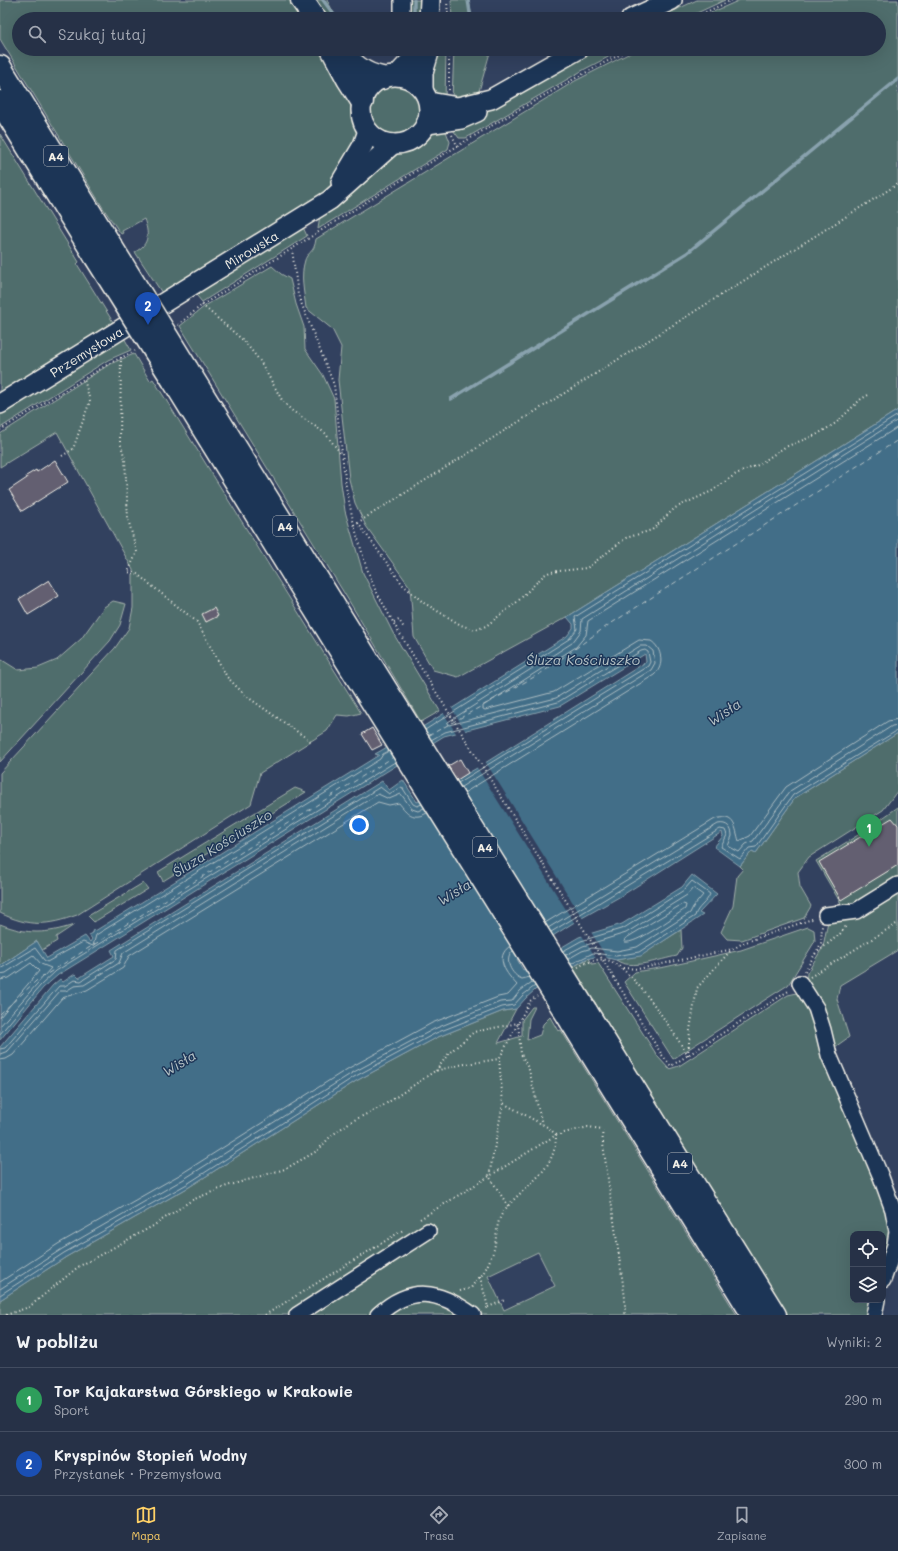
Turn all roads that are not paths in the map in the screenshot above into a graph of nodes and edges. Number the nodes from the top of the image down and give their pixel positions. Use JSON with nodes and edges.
{"nodes":[{"id":1,"x":302,"y":0,"type":"edge"},
{"id":2,"x":402,"y":0,"type":"edge"},
{"id":3,"x":430,"y":0,"type":"edge"},
{"id":4,"x":672,"y":0,"type":"edge"},
{"id":5,"x":310,"y":12,"type":"edge"},
{"id":6,"x":402,"y":12,"type":"edge"},
{"id":7,"x":429,"y":12,"type":"edge"},
{"id":8,"x":646,"y":12,"type":"edge"},
{"id":9,"x":336,"y":56,"type":"edge"},
{"id":10,"x":347,"y":56,"type":"edge"},
{"id":11,"x":413,"y":56,"type":"edge"},
{"id":12,"x":428,"y":56,"type":"edge"},
{"id":13,"x":567,"y":56,"type":"edge"},
{"id":14,"x":0,"y":67,"type":"edge"},
{"id":15,"x":389,"y":76,"type":"junction"},
{"id":16,"x":426,"y":95,"type":"junction"},
{"id":17,"x":491,"y":99,"type":"junction"},
{"id":18,"x":362,"y":101,"type":"junction"},
{"id":19,"x":0,"y":102,"type":"edge"},
{"id":20,"x":427,"y":124,"type":"junction"},
{"id":21,"x":368,"y":131,"type":"junction"},
{"id":22,"x":393,"y":144,"type":"junction"},
{"id":23,"x":330,"y":200,"type":"junction"},
{"id":24,"x":103,"y":251,"type":"junction"},
{"id":25,"x":172,"y":297,"type":"joint"},
{"id":26,"x":0,"y":404,"type":"edge"},
{"id":27,"x":898,"y":885,"type":"edge"},
{"id":28,"x":823,"y":916,"type":"road end"},
{"id":29,"x":800,"y":984,"type":"road end"},
{"id":30,"x":578,"y":1016,"type":"junction"},
{"id":31,"x":428,"y":1231,"type":"dead end"},
{"id":32,"x":886,"y":1271,"type":"edge"},
{"id":33,"x":876,"y":1303,"type":"edge"},
{"id":34,"x":297,"y":1315,"type":"edge"},
{"id":35,"x":378,"y":1315,"type":"edge"},
{"id":36,"x":473,"y":1315,"type":"edge"},
{"id":37,"x":753,"y":1315,"type":"edge"},
{"id":38,"x":775,"y":1315,"type":"edge"},
{"id":39,"x":874,"y":1315,"type":"edge"}],
"edges":[{"from":1,"to":5,"type":"highway"},
{"from":2,"to":6,"type":"street"},
{"from":3,"to":7,"type":"main road"},
{"from":4,"to":8,"type":"main road"},
{"from":9,"to":18,"type":"highway"},
{"from":10,"to":15,"type":"highway"},
{"from":11,"to":15,"type":"main road"},
{"from":12,"to":16,"type":"main road"},
{"from":13,"to":17,"type":"main road"},
{"from":14,"to":24,"type":"highway","number":"A4"},
{"from":15,"to":16,"type":"main road"},
{"from":15,"to":18,"type":"main road"},
{"from":16,"to":17,"type":"main road"},
{"from":16,"to":20,"type":"main road"},
{"from":17,"to":20,"type":"main road"},
{"from":18,"to":21,"type":"main road"},
{"from":19,"to":24,"type":"highway","number":"A4"},
{"from":20,"to":22,"type":"main road"},
{"from":21,"to":22,"type":"main road"},
{"from":21,"to":23,"type":"main road","name":"Mirowska"},
{"from":22,"to":23,"type":"main road","name":"Mirowska"},
{"from":23,"to":25,"type":"main road","name":"Mirowska"},
{"from":24,"to":30,"type":"highway","number":"A4","bridge":true},
{"from":25,"to":26,"type":"main road","name":"Przemysłowa"},
{"from":27,"to":28,"type":"street"},
{"from":29,"to":32,"type":"street"},
{"from":30,"to":37,"type":"highway","number":"A4"},
{"from":30,"to":38,"type":"highway","number":"A4"},
{"from":31,"to":34,"type":"street"},
{"from":33,"to":39,"type":"street"},
{"from":35,"to":36,"type":"street"}]}
